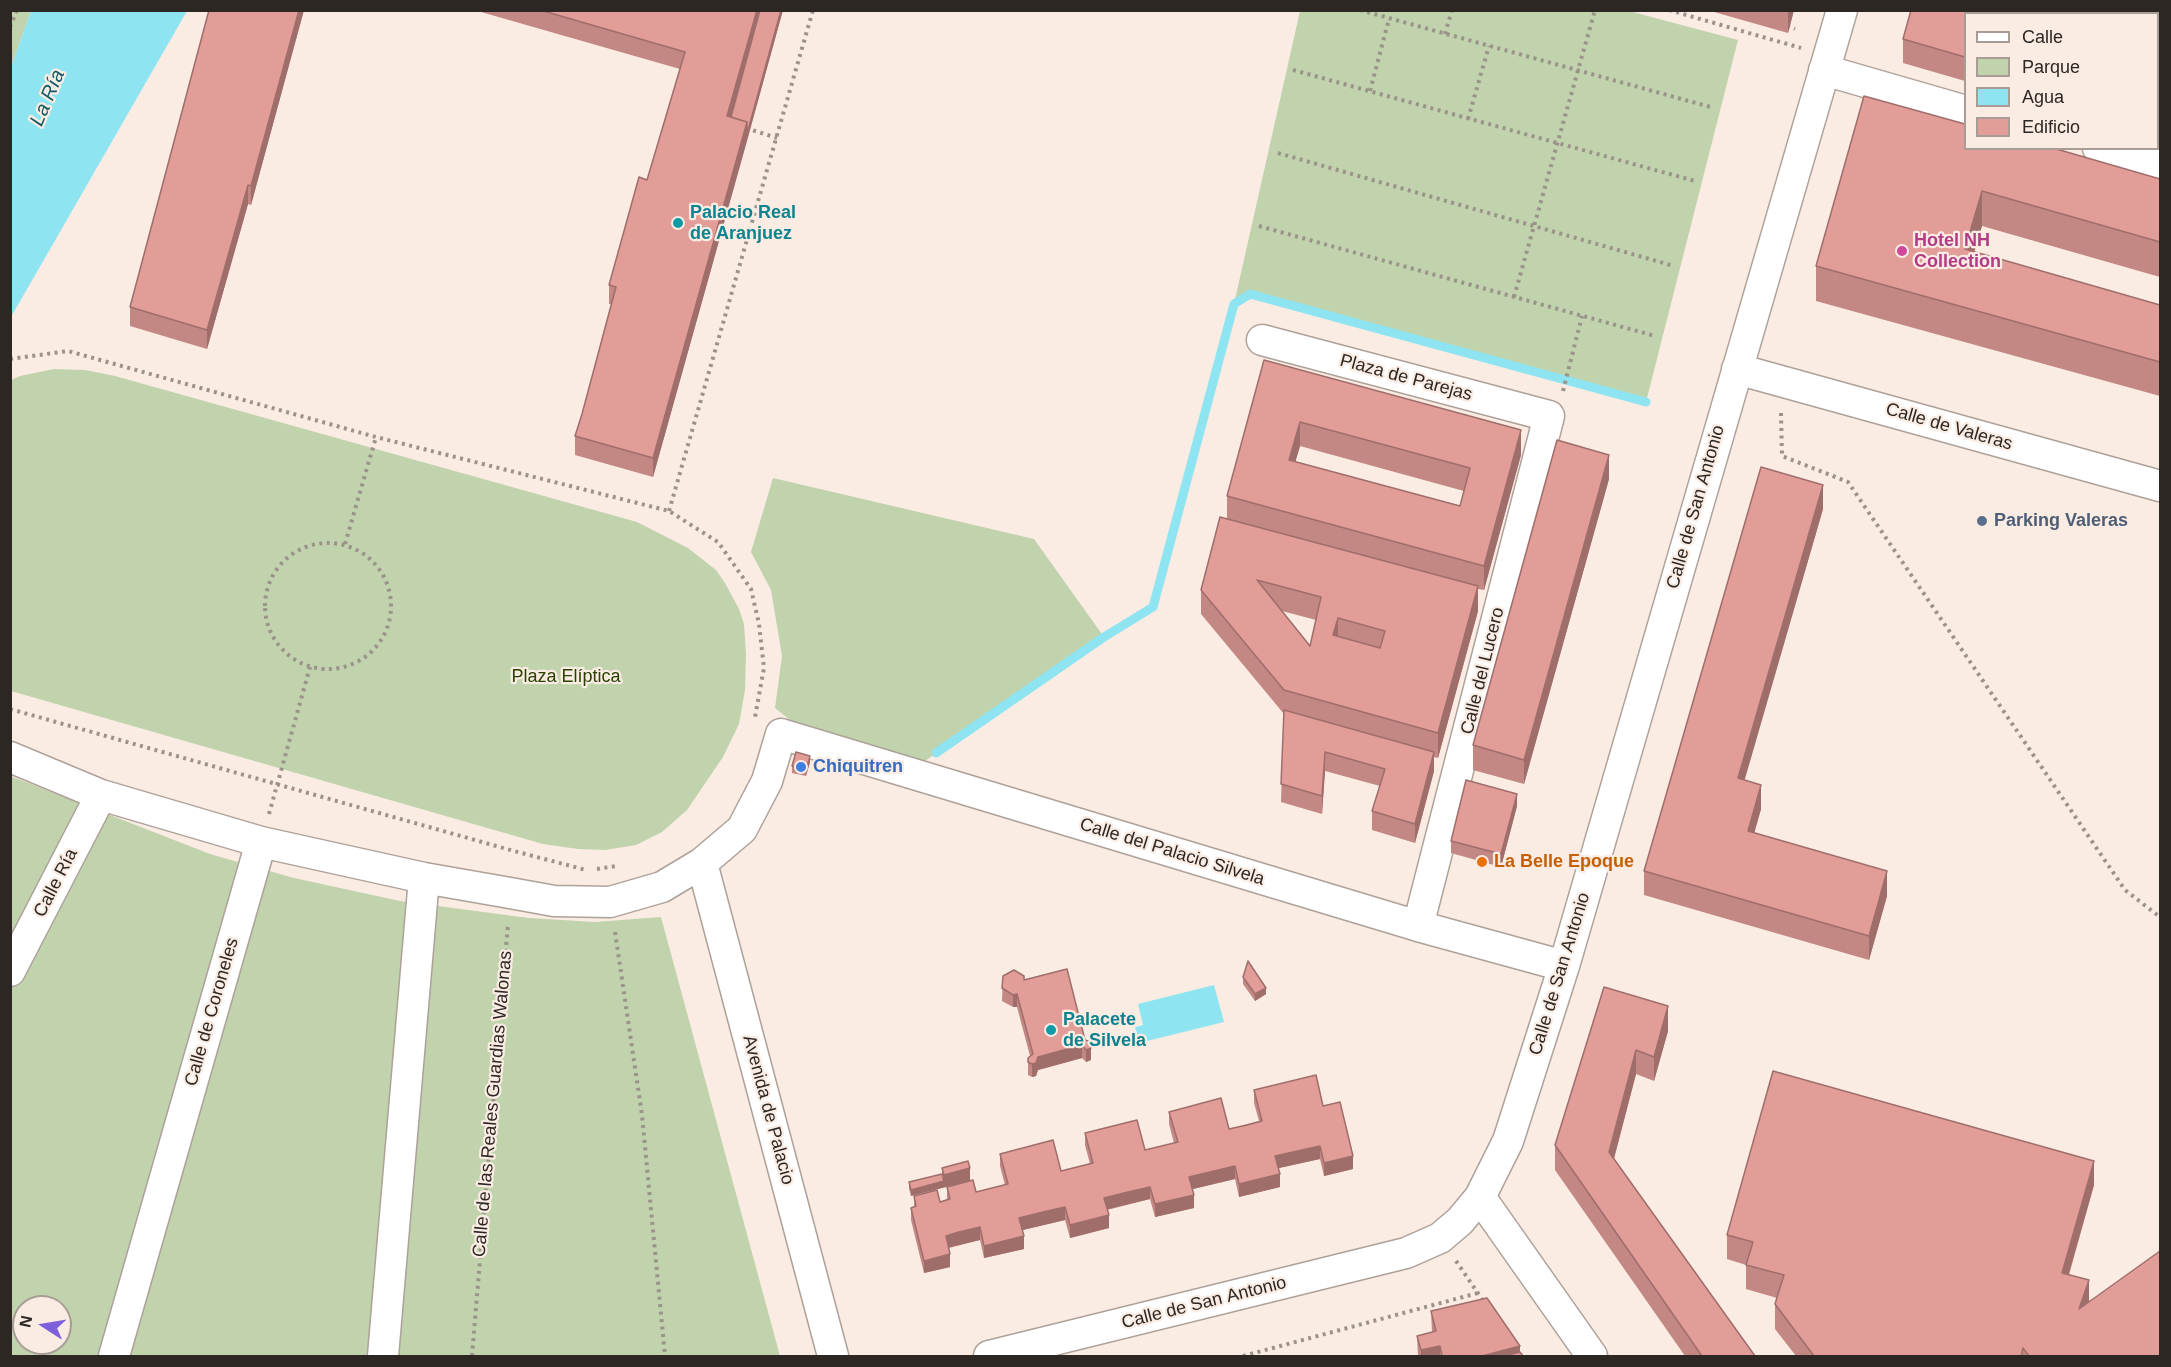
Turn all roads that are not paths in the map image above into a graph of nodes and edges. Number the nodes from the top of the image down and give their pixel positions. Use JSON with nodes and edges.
{"nodes":[{"id":1,"x":1842,"y":10,"type":"edge"},
{"id":2,"x":1815,"y":60,"type":"junction"},
{"id":3,"x":1964,"y":111,"type":"edge"},
{"id":4,"x":2105,"y":150,"type":"edge"},
{"id":5,"x":2160,"y":166,"type":"edge"},
{"id":6,"x":1262,"y":340,"type":"dead end"},
{"id":7,"x":1737,"y":369,"type":"junction"},
{"id":8,"x":1556,"y":404,"type":"joint"},
{"id":9,"x":2160,"y":486,"type":"edge"},
{"id":10,"x":10,"y":757,"type":"edge"},
{"id":11,"x":101,"y":795,"type":"junction"},
{"id":12,"x":261,"y":842,"type":"junction"},
{"id":13,"x":702,"y":863,"type":"junction"},
{"id":14,"x":424,"y":878,"type":"junction"},
{"id":15,"x":1418,"y":926,"type":"junction"},
{"id":16,"x":1564,"y":966,"type":"junction"},
{"id":17,"x":10,"y":971,"type":"edge"},
{"id":18,"x":1480,"y":1197,"type":"junction"},
{"id":19,"x":114,"y":1356,"type":"edge"},
{"id":20,"x":383,"y":1356,"type":"edge"},
{"id":21,"x":834,"y":1356,"type":"edge"},
{"id":22,"x":989,"y":1356,"type":"edge"},
{"id":23,"x":1592,"y":1356,"type":"edge"}],
"edges":[{"from":1,"to":2,"type":"street","name":"Calle de San Antonio"},
{"from":2,"to":3,"type":"street"},
{"from":2,"to":7,"type":"street","name":"Calle de San Antonio"},
{"from":4,"to":5,"type":"street"},
{"from":6,"to":8,"type":"street","name":"Plaza de Parejas"},
{"from":7,"to":9,"type":"street","name":"Calle de Valeras"},
{"from":7,"to":16,"type":"street","name":"Calle de San Antonio"},
{"from":8,"to":15,"type":"street","name":"Calle del Lucero"},
{"from":10,"to":11,"type":"street"},
{"from":11,"to":12,"type":"street"},
{"from":11,"to":17,"type":"street","name":"Calle Ría"},
{"from":12,"to":14,"type":"street"},
{"from":12,"to":19,"type":"street","name":"Calle de Coroneles"},
{"from":13,"to":14,"type":"street"},
{"from":13,"to":15,"type":"street","name":"Calle del Palacio Silvela"},
{"from":13,"to":21,"type":"street","name":"Avenida de Palacio"},
{"from":14,"to":20,"type":"street"},
{"from":15,"to":16,"type":"street","name":"Calle del Palacio Silvela"},
{"from":16,"to":18,"type":"street","name":"Calle de San Antonio"},
{"from":18,"to":22,"type":"street","name":"Calle de San Antonio"},
{"from":18,"to":23,"type":"street"}]}
